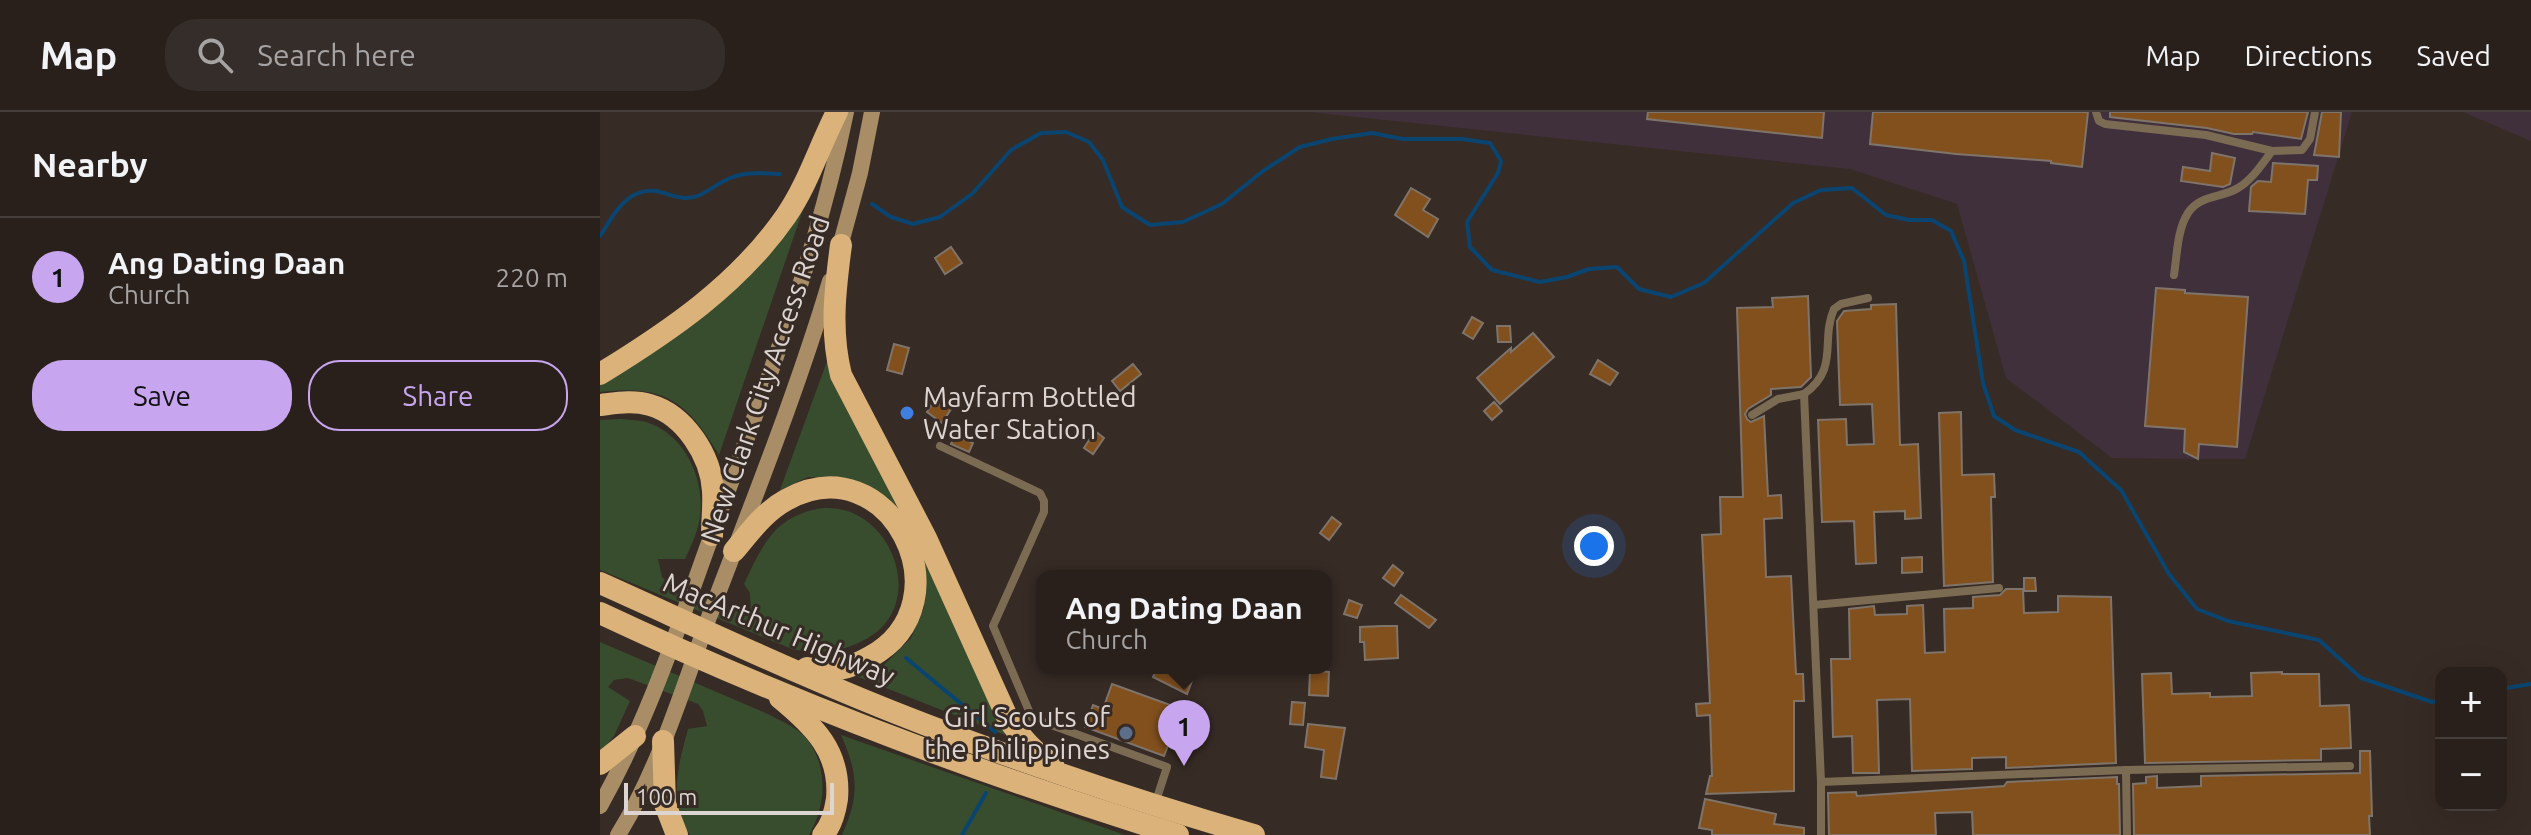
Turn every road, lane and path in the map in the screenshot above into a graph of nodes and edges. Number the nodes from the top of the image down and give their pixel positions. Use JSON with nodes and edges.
{"nodes":[{"id":1,"x":837,"y":112,"type":"edge"},
{"id":2,"x":846,"y":112,"type":"edge"},
{"id":3,"x":872,"y":112,"type":"edge"},
{"id":4,"x":2096,"y":112,"type":"edge"},
{"id":5,"x":2315,"y":112,"type":"edge"},
{"id":6,"x":2272,"y":151,"type":"junction"},
{"id":7,"x":841,"y":245,"type":"junction"},
{"id":8,"x":2174,"y":275,"type":"dead end"},
{"id":9,"x":1868,"y":298,"type":"dead end"},
{"id":10,"x":600,"y":374,"type":"edge"},
{"id":11,"x":1804,"y":394,"type":"junction"},
{"id":12,"x":600,"y":405,"type":"edge"},
{"id":13,"x":1752,"y":415,"type":"dead end"},
{"id":14,"x":940,"y":446,"type":"dead end"},
{"id":15,"x":712,"y":535,"type":"junction"},
{"id":16,"x":734,"y":551,"type":"junction"},
{"id":17,"x":600,"y":583,"type":"edge"},
{"id":18,"x":1999,"y":588,"type":"dead end"},
{"id":19,"x":1814,"y":605,"type":"junction"},
{"id":20,"x":604,"y":616,"type":"edge"},
{"id":21,"x":770,"y":660,"type":"junction"},
{"id":22,"x":760,"y":683,"type":"junction"},
{"id":23,"x":635,"y":736,"type":"junction"},
{"id":24,"x":663,"y":741,"type":"junction"},
{"id":25,"x":600,"y":764,"type":"edge"},
{"id":26,"x":2350,"y":766,"type":"dead end"},
{"id":27,"x":2126,"y":770,"type":"junction"},
{"id":28,"x":1082,"y":781,"type":"junction"},
{"id":29,"x":1821,"y":782,"type":"junction"},
{"id":30,"x":1155,"y":804,"type":"junction"},
{"id":31,"x":600,"y":806,"type":"edge"},
{"id":32,"x":618,"y":835,"type":"edge"},
{"id":33,"x":677,"y":835,"type":"edge"},
{"id":34,"x":823,"y":835,"type":"edge"},
{"id":35,"x":1178,"y":835,"type":"edge"},
{"id":36,"x":1254,"y":835,"type":"edge"},
{"id":37,"x":1821,"y":835,"type":"edge"},
{"id":38,"x":2127,"y":835,"type":"edge"}],
"edges":[{"from":1,"to":10,"type":"highway"},
{"from":2,"to":15,"type":"main road","name":"New Clark City Access Road"},
{"from":3,"to":7,"type":"main road","name":"New Clark City Access Road"},
{"from":4,"to":6,"type":"lane"},
{"from":5,"to":6,"type":"lane"},
{"from":6,"to":8,"type":"lane"},
{"from":7,"to":16,"type":"main road","name":"New Clark City Access Road"},
{"from":7,"to":28,"type":"highway"},
{"from":9,"to":11,"type":"lane"},
{"from":11,"to":13,"type":"lane"},
{"from":11,"to":19,"type":"lane"},
{"from":12,"to":15,"type":"highway"},
{"from":14,"to":30,"type":"lane"},
{"from":15,"to":23,"type":"main road","name":"New Clark City Access Road"},
{"from":16,"to":21,"type":"highway"},
{"from":16,"to":24,"type":"main road","name":"New Clark City Access Road"},
{"from":17,"to":21,"type":"highway","name":"MacArthur Highway"},
{"from":18,"to":19,"type":"lane"},
{"from":19,"to":29,"type":"lane"},
{"from":20,"to":22,"type":"highway","name":"MacArthur Highway"},
{"from":21,"to":28,"type":"highway","name":"MacArthur Highway"},
{"from":22,"to":34,"type":"highway"},
{"from":22,"to":35,"type":"highway","name":"MacArthur Highway"},
{"from":23,"to":25,"type":"highway"},
{"from":23,"to":31,"type":"main road","name":"New Clark City Access Road"},
{"from":24,"to":32,"type":"main road","name":"New Clark City Access Road"},
{"from":24,"to":33,"type":"highway"},
{"from":26,"to":27,"type":"lane"},
{"from":27,"to":29,"type":"lane"},
{"from":27,"to":38,"type":"lane"},
{"from":28,"to":30,"type":"highway","name":"MacArthur Highway"},
{"from":29,"to":37,"type":"lane"},
{"from":30,"to":36,"type":"highway","name":"MacArthur Highway"}]}
